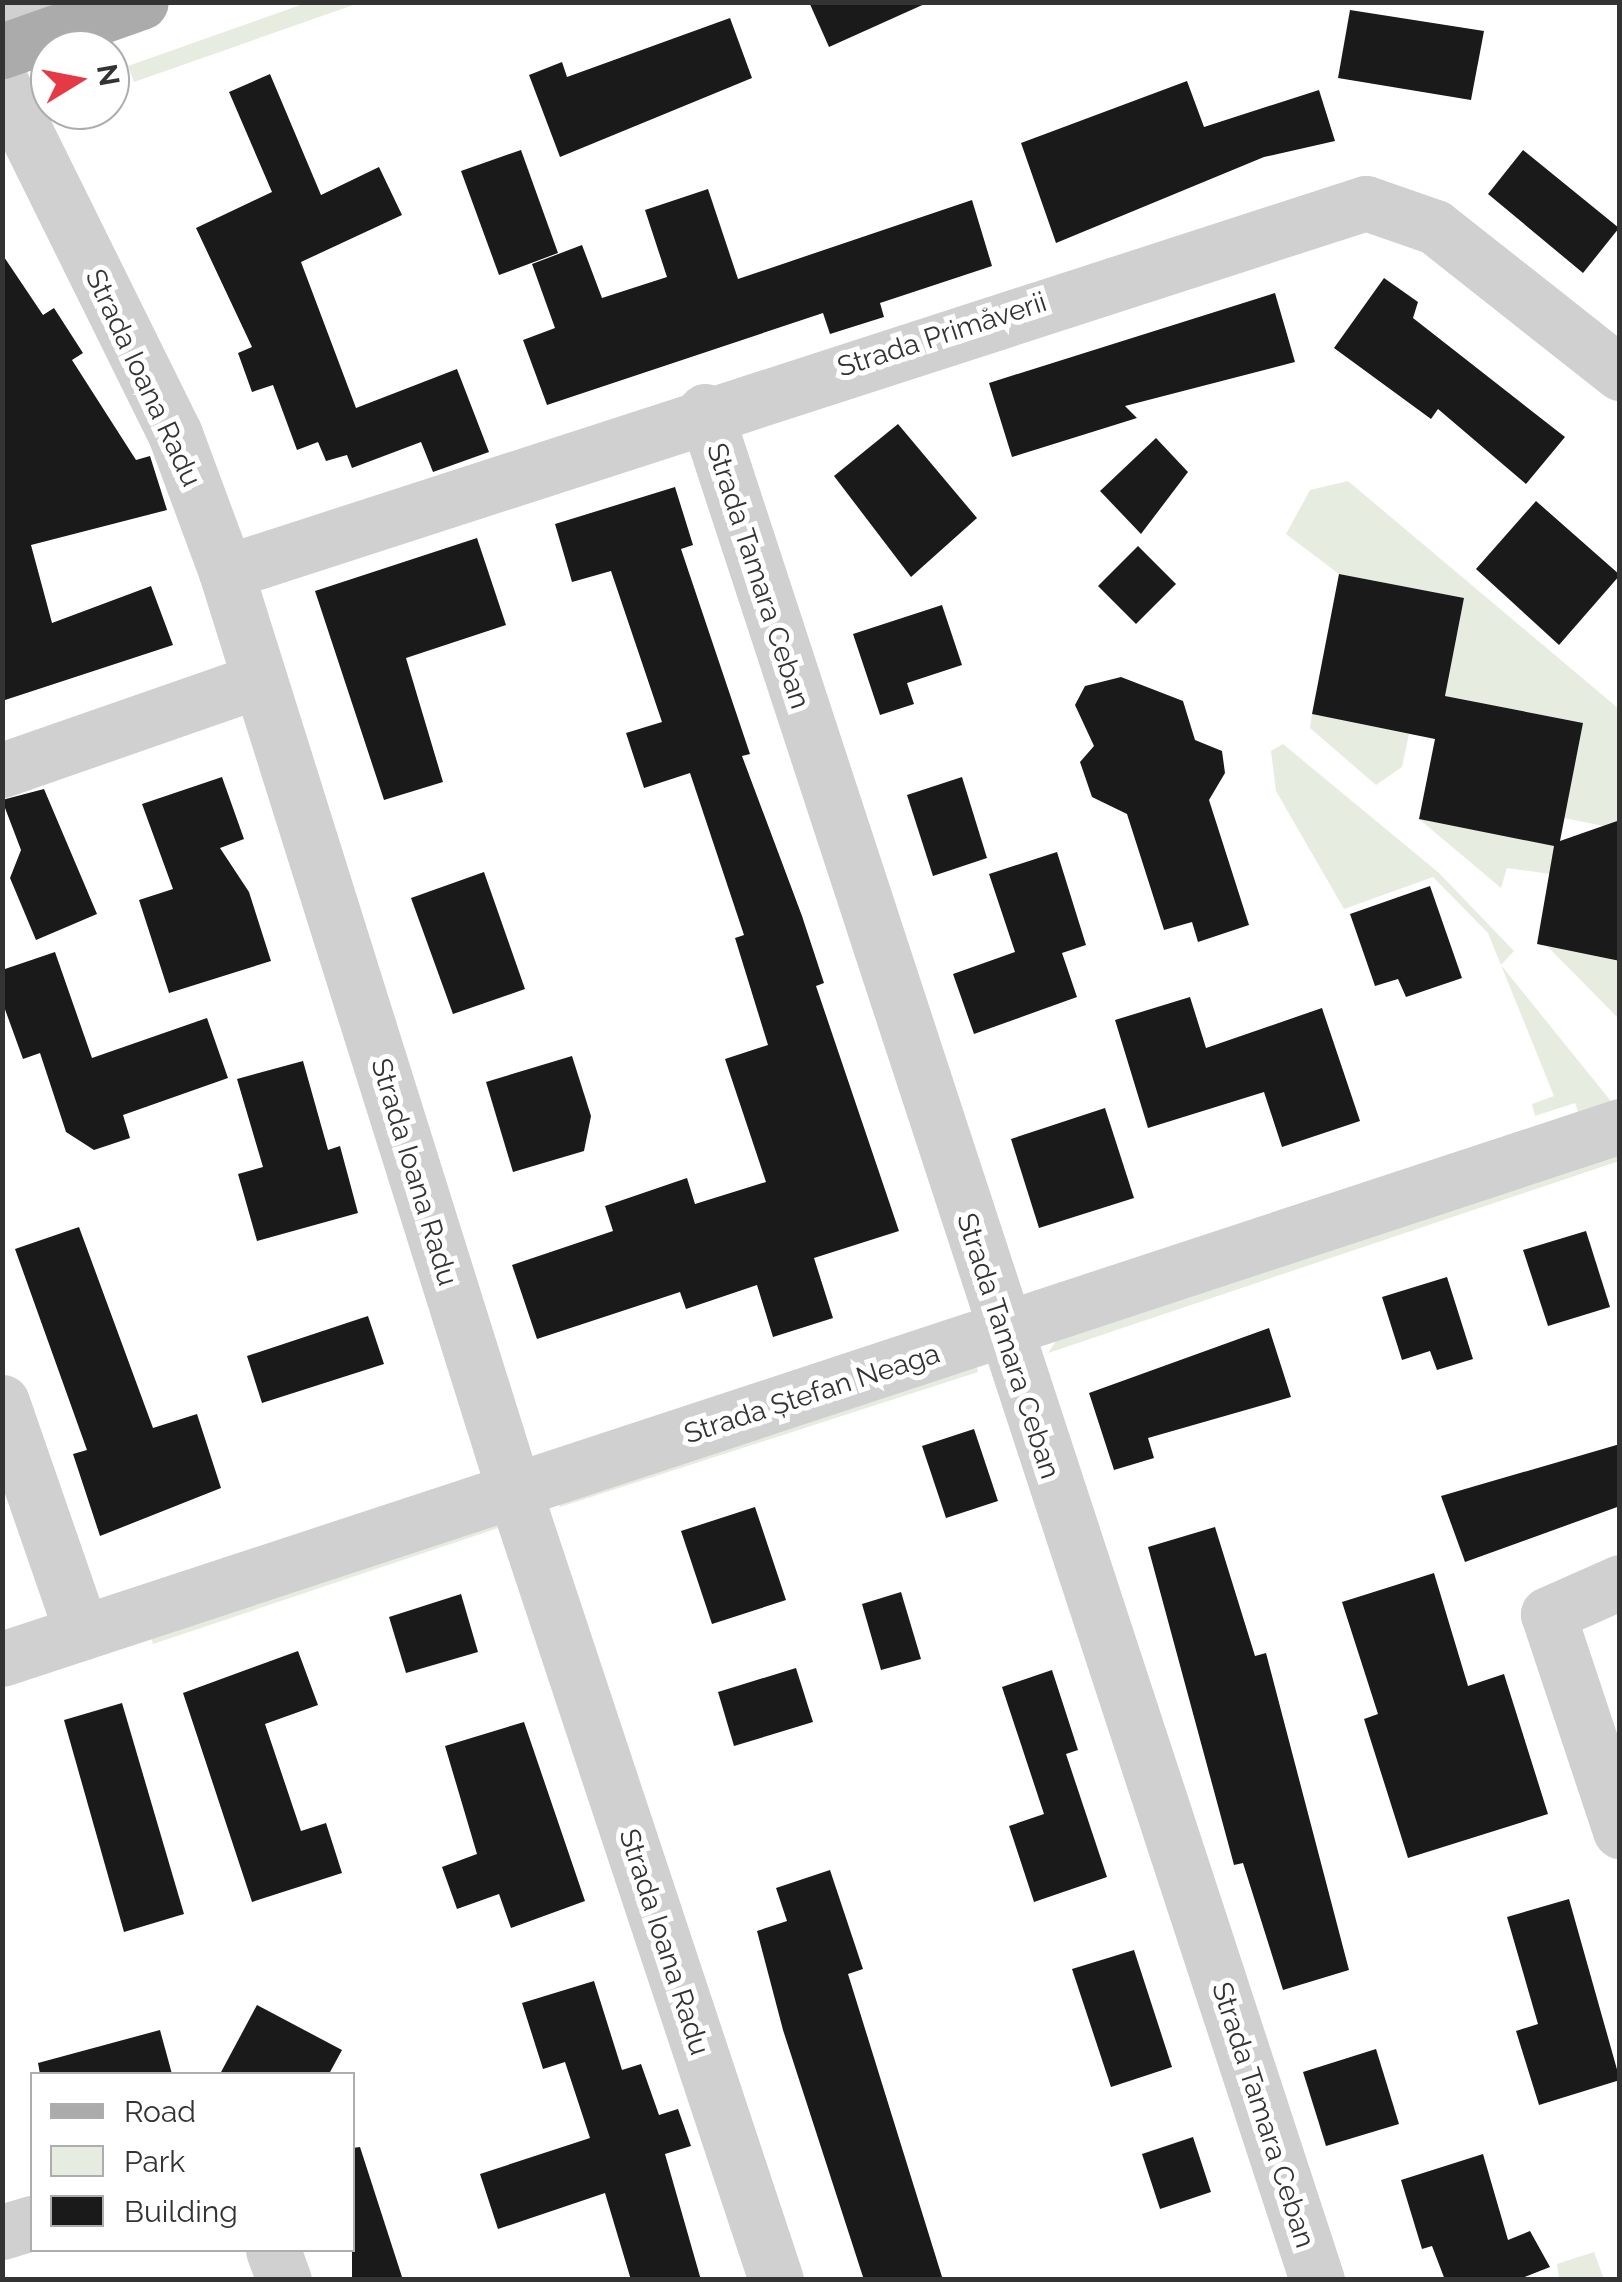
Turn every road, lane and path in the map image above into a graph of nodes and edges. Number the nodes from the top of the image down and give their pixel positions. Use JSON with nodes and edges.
{"nodes":[{"id":1,"x":142,"y":2,"type":"edge"},
{"id":2,"x":14,"y":45,"type":"edge"},
{"id":3,"x":1620,"y":373,"type":"edge"},
{"id":4,"x":705,"y":411,"type":"junction"},
{"id":5,"x":226,"y":572,"type":"junction"},
{"id":6,"x":260,"y":680,"type":"junction"},
{"id":7,"x":2,"y":770,"type":"edge"},
{"id":8,"x":1620,"y":1126,"type":"edge"},
{"id":9,"x":1004,"y":1332,"type":"junction"},
{"id":10,"x":2,"y":1402,"type":"edge"},
{"id":11,"x":514,"y":1490,"type":"junction"},
{"id":12,"x":1620,"y":1582,"type":"edge"},
{"id":13,"x":82,"y":1633,"type":"junction"},
{"id":14,"x":2,"y":1659,"type":"edge"},
{"id":15,"x":1620,"y":1831,"type":"edge"},
{"id":16,"x":30,"y":2224,"type":"edge"},
{"id":17,"x":2,"y":2232,"type":"edge"},
{"id":18,"x":274,"y":2252,"type":"edge"},
{"id":19,"x":284,"y":2280,"type":"edge"},
{"id":20,"x":776,"y":2280,"type":"edge"},
{"id":21,"x":1318,"y":2280,"type":"edge"}],
"edges":[{"from":1,"to":2,"type":"main road"},
{"from":2,"to":5,"type":"street","name":"Strada Ioana Radu"},
{"from":3,"to":4,"type":"street","name":"Strada Primăverii"},
{"from":4,"to":5,"type":"street","name":"Strada Primăverii"},
{"from":4,"to":9,"type":"street","name":"Strada Tamara Ceban"},
{"from":5,"to":6,"type":"street","name":"Strada Ioana Radu"},
{"from":6,"to":7,"type":"street"},
{"from":6,"to":11,"type":"street","name":"Strada Ioana Radu"},
{"from":8,"to":9,"type":"street","name":"Strada Ștefan Neaga"},
{"from":9,"to":11,"type":"street","name":"Strada Ștefan Neaga"},
{"from":9,"to":21,"type":"street","name":"Strada Tamara Ceban"},
{"from":10,"to":13,"type":"street"},
{"from":11,"to":13,"type":"street","name":"Strada Ștefan Neaga"},
{"from":11,"to":20,"type":"street","name":"Strada Ioana Radu"},
{"from":12,"to":15,"type":"street"},
{"from":13,"to":14,"type":"street","name":"Strada Ștefan Neaga"},
{"from":16,"to":17,"type":"street"},
{"from":18,"to":19,"type":"street"}]}
